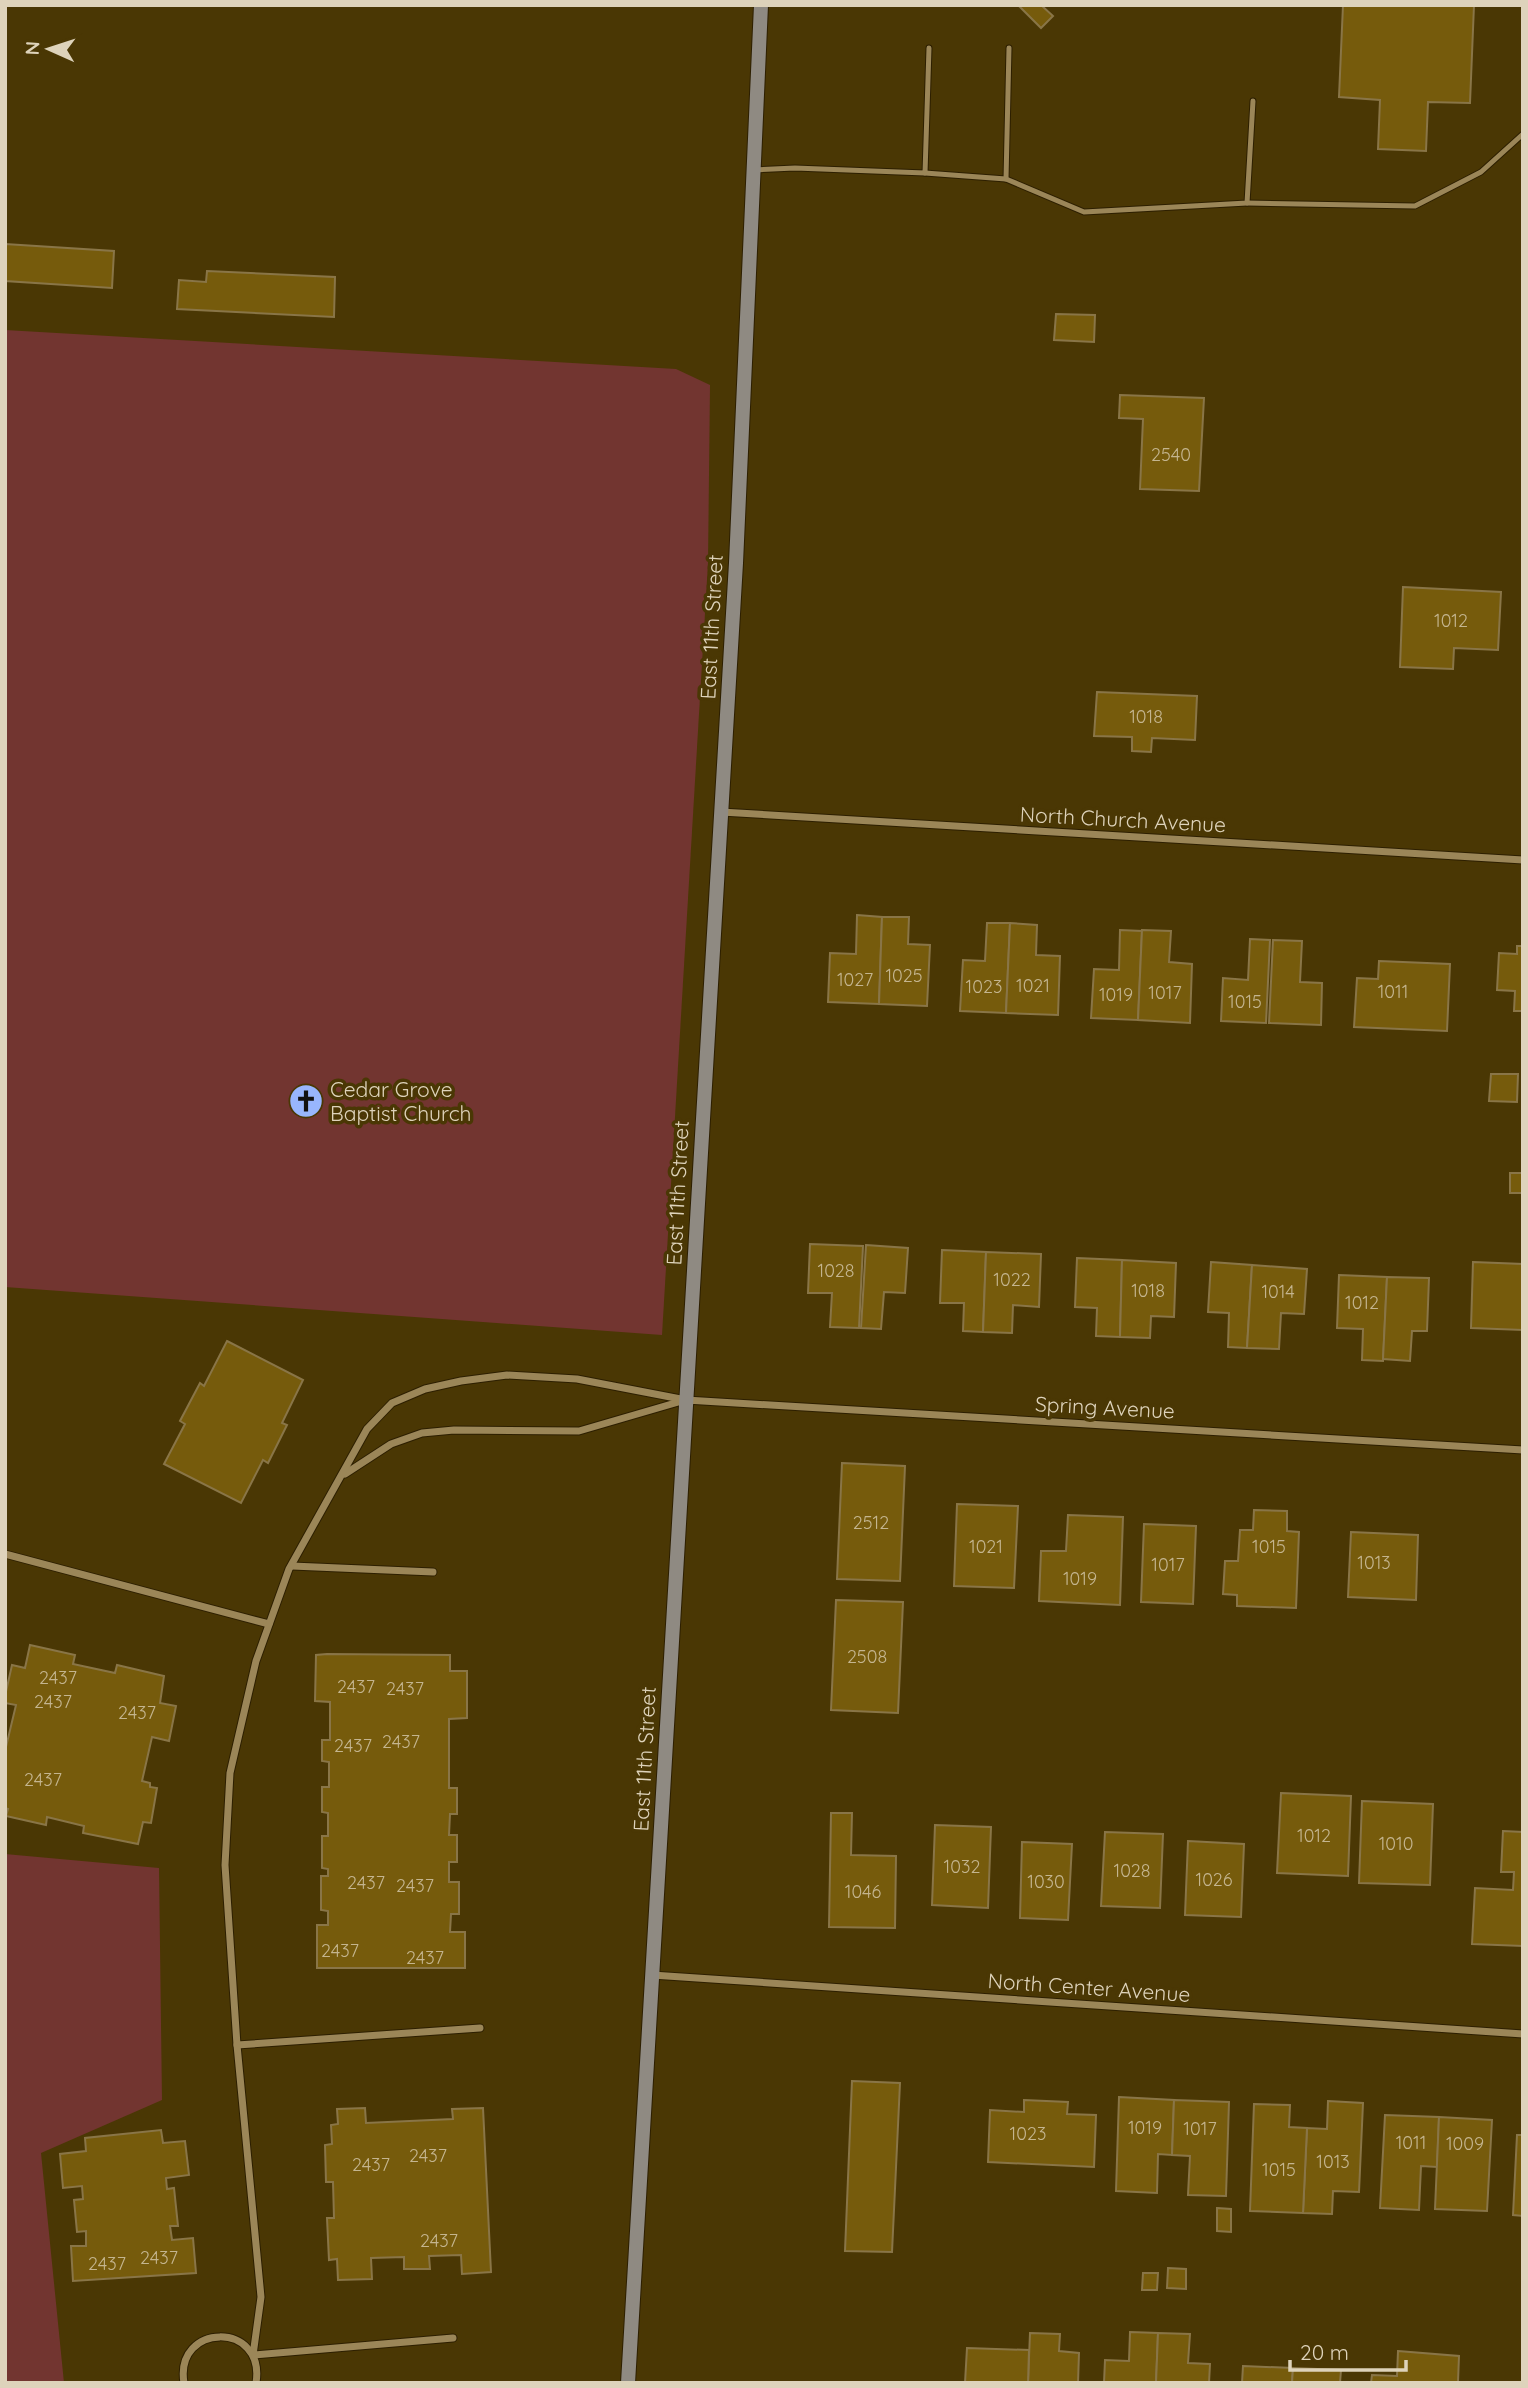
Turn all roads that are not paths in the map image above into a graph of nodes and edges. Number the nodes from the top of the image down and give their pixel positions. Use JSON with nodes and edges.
{"nodes":[{"id":1,"x":761,"y":5,"type":"edge"},
{"id":2,"x":929,"y":48,"type":"dead end"},
{"id":3,"x":1009,"y":48,"type":"dead end"},
{"id":4,"x":1253,"y":101,"type":"dead end"},
{"id":5,"x":1523,"y":134,"type":"edge"},
{"id":6,"x":754,"y":170,"type":"junction"},
{"id":7,"x":925,"y":173,"type":"junction"},
{"id":8,"x":1006,"y":179,"type":"junction"},
{"id":9,"x":1247,"y":203,"type":"junction"},
{"id":10,"x":721,"y":812,"type":"junction"},
{"id":11,"x":1523,"y":860,"type":"edge"},
{"id":12,"x":686,"y":1400,"type":"junction"},
{"id":13,"x":1523,"y":1450,"type":"edge"},
{"id":14,"x":342,"y":1475,"type":"junction"},
{"id":15,"x":5,"y":1554,"type":"edge"},
{"id":16,"x":292,"y":1566,"type":"junction"},
{"id":17,"x":433,"y":1573,"type":"dead end"},
{"id":18,"x":269,"y":1624,"type":"junction"},
{"id":19,"x":652,"y":1975,"type":"junction"},
{"id":20,"x":480,"y":2028,"type":"dead end"},
{"id":21,"x":1523,"y":2034,"type":"edge"},
{"id":22,"x":237,"y":2045,"type":"junction"},
{"id":23,"x":453,"y":2338,"type":"dead end"},
{"id":24,"x":253,"y":2355,"type":"junction"},
{"id":25,"x":184,"y":2383,"type":"edge"},
{"id":26,"x":256,"y":2383,"type":"edge"},
{"id":27,"x":628,"y":2383,"type":"edge"}],
"edges":[{"from":1,"to":6,"type":"main road","name":"East 11th Street"},
{"from":2,"to":7,"type":"lane"},
{"from":3,"to":8,"type":"lane"},
{"from":4,"to":9,"type":"lane"},
{"from":5,"to":9,"type":"lane"},
{"from":6,"to":7,"type":"lane"},
{"from":6,"to":10,"type":"main road","name":"East 11th Street"},
{"from":7,"to":8,"type":"lane"},
{"from":8,"to":9,"type":"lane"},
{"from":10,"to":11,"type":"street","name":"North Church Avenue"},
{"from":10,"to":12,"type":"main road","name":"East 11th Street"},
{"from":12,"to":13,"type":"street","name":"Spring Avenue"},
{"from":12,"to":14,"type":"street"},
{"from":12,"to":14,"type":"street"},
{"from":12,"to":19,"type":"main road","name":"East 11th Street"},
{"from":14,"to":16,"type":"street"},
{"from":15,"to":18,"type":"street"},
{"from":16,"to":17,"type":"street"},
{"from":16,"to":18,"type":"street"},
{"from":18,"to":22,"type":"street"},
{"from":19,"to":21,"type":"street","name":"North Center Avenue"},
{"from":19,"to":27,"type":"main road","name":"East 11th Street"},
{"from":20,"to":22,"type":"street"},
{"from":22,"to":24,"type":"street"},
{"from":23,"to":24,"type":"street"},
{"from":24,"to":25,"type":"street"},
{"from":24,"to":26,"type":"street"}]}
